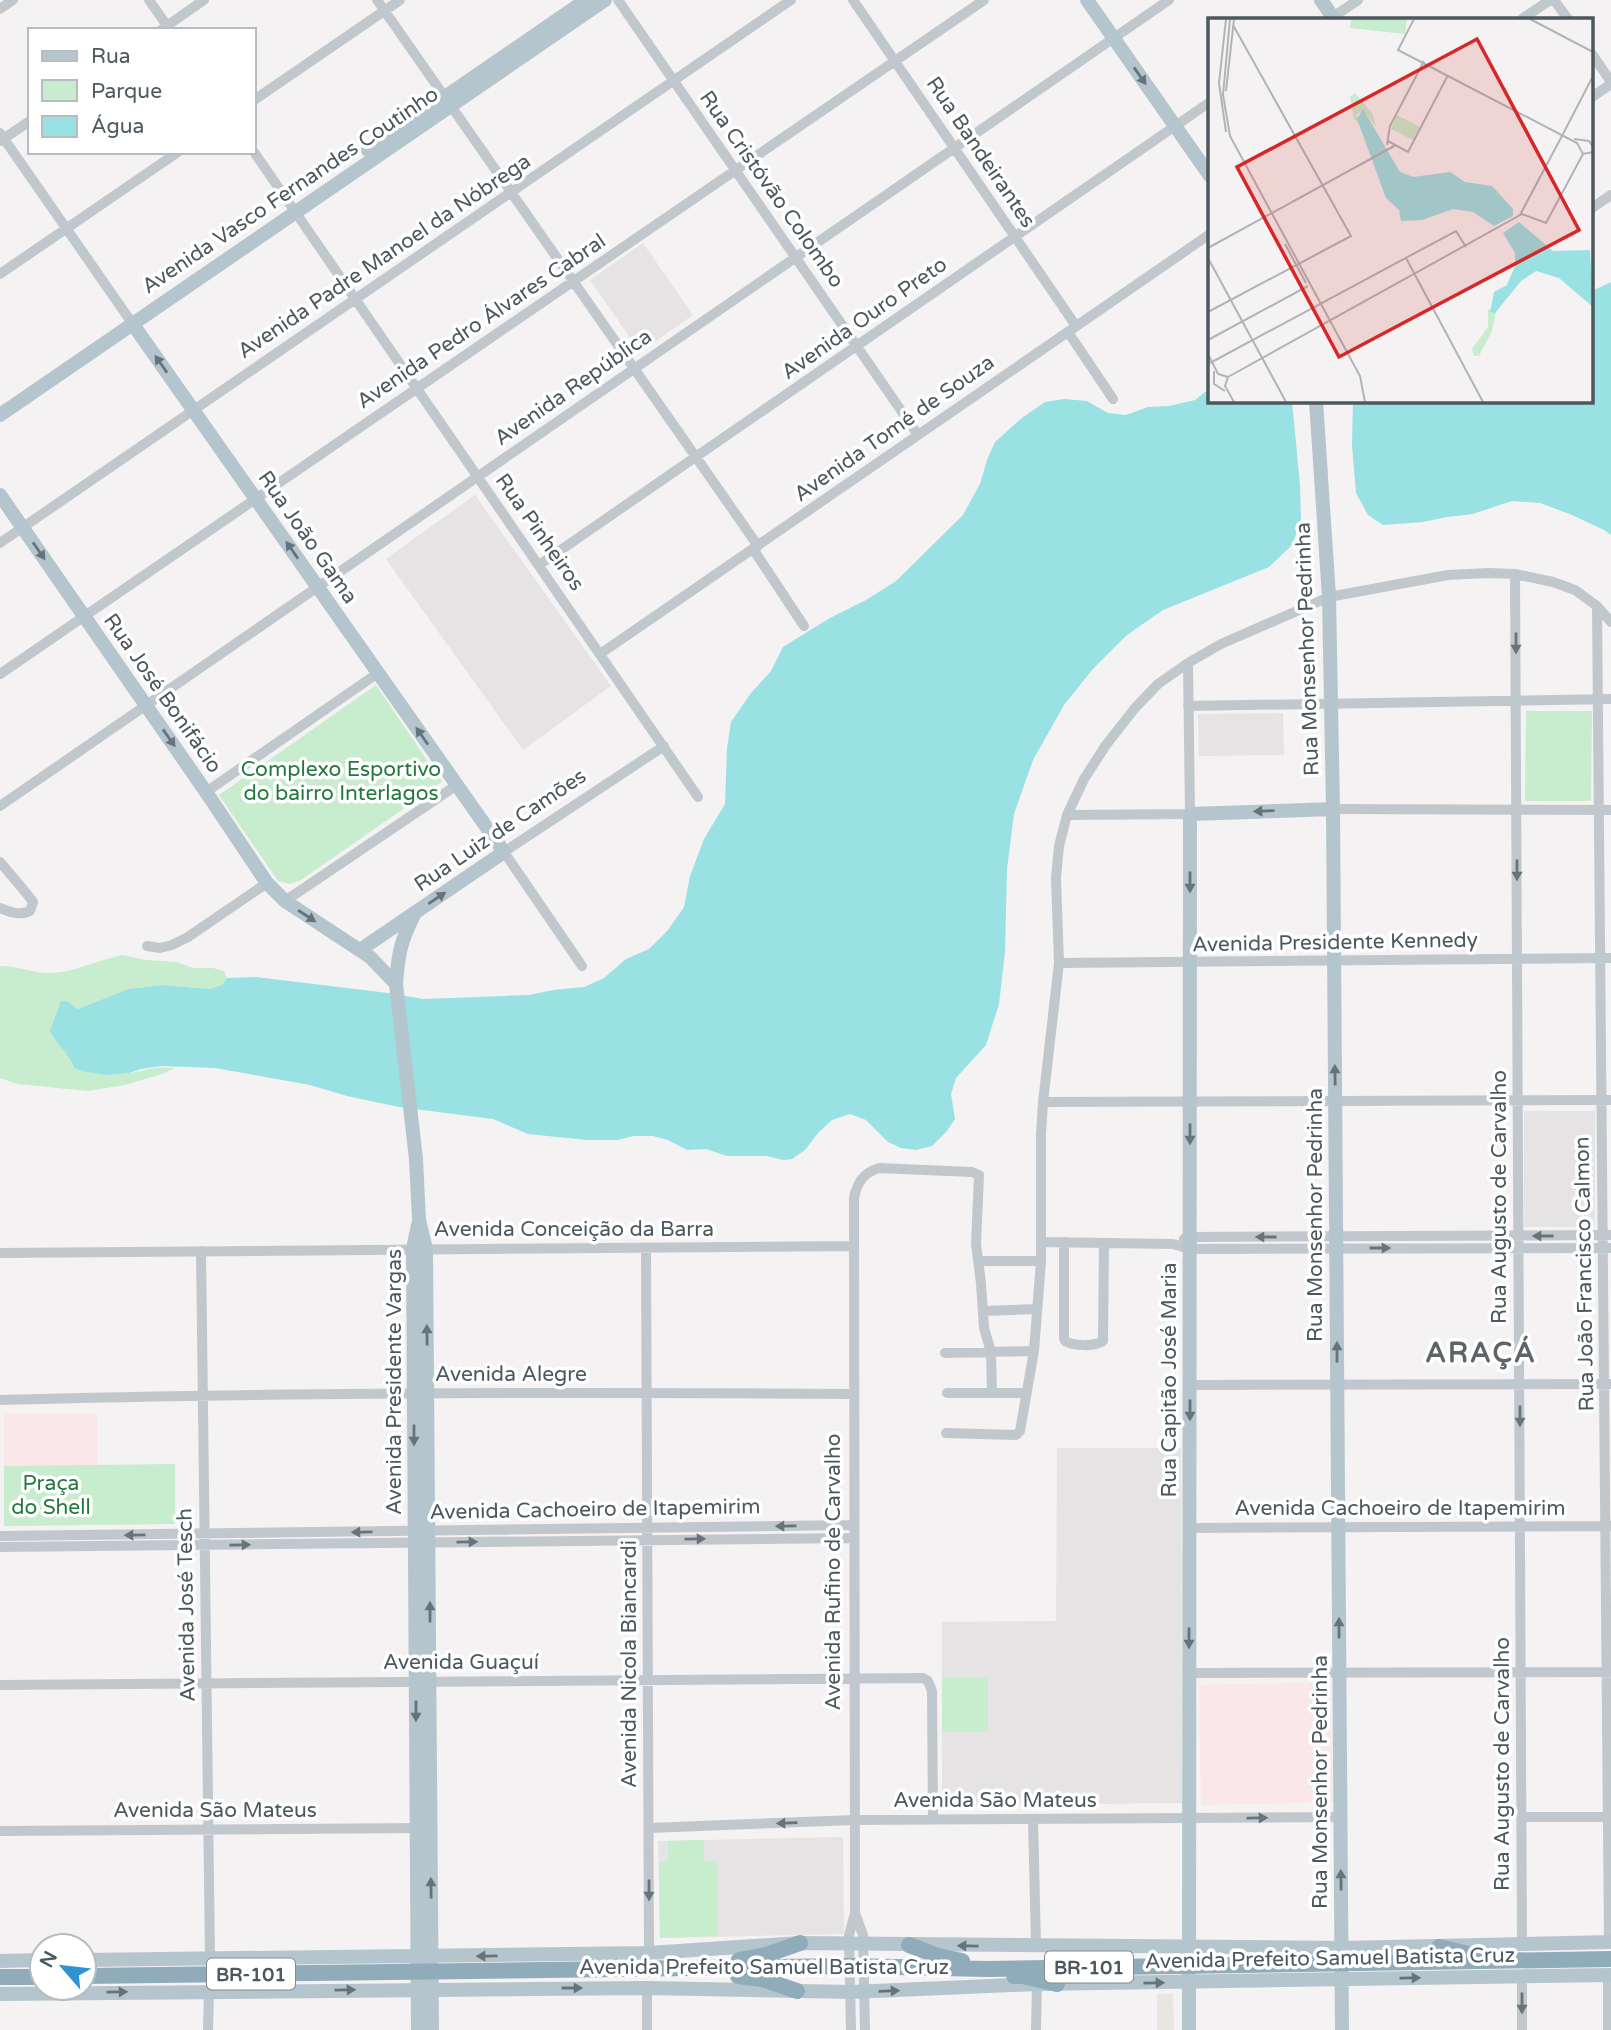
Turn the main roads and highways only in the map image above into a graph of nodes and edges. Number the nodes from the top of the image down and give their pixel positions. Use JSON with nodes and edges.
{"nodes":[{"id":1,"x":586,"y":0,"type":"edge"},
{"id":2,"x":605,"y":0,"type":"edge"},
{"id":3,"x":1087,"y":0,"type":"edge"},
{"id":4,"x":1321,"y":0,"type":"edge"},
{"id":5,"x":1331,"y":18,"type":"edge"},
{"id":6,"x":448,"y":101,"type":"junction"},
{"id":7,"x":1208,"y":173,"type":"edge"},
{"id":8,"x":129,"y":319,"type":"junction"},
{"id":9,"x":1316,"y":402,"type":"edge"},
{"id":10,"x":0,"y":403,"type":"edge"},
{"id":11,"x":0,"y":415,"type":"edge"},
{"id":12,"x":0,"y":495,"type":"edge"},
{"id":13,"x":1333,"y":809,"type":"junction"},
{"id":14,"x":504,"y":852,"type":"joint"},
{"id":15,"x":415,"y":913,"type":"junction"},
{"id":16,"x":360,"y":950,"type":"junction"},
{"id":17,"x":397,"y":988,"type":"junction"},
{"id":18,"x":1610,"y":1942,"type":"edge"},
{"id":19,"x":800,"y":1943,"type":"junction"},
{"id":20,"x":909,"y":1945,"type":"junction"},
{"id":21,"x":1189,"y":1947,"type":"junction"},
{"id":22,"x":1439,"y":1947,"type":"junction"},
{"id":23,"x":1489,"y":1959,"type":"junction"},
{"id":24,"x":1611,"y":1959,"type":"edge"},
{"id":25,"x":28,"y":1960,"type":"edge"},
{"id":26,"x":98,"y":1960,"type":"edge"},
{"id":27,"x":0,"y":1961,"type":"edge"},
{"id":28,"x":425,"y":1964,"type":"junction"},
{"id":29,"x":1342,"y":1964,"type":"junction"},
{"id":30,"x":1189,"y":1965,"type":"junction"},
{"id":31,"x":684,"y":1969,"type":"junction"},
{"id":32,"x":956,"y":1969,"type":"junction"},
{"id":33,"x":988,"y":1969,"type":"junction"},
{"id":34,"x":1609,"y":1975,"type":"edge"},
{"id":35,"x":98,"y":1976,"type":"edge"},
{"id":36,"x":28,"y":1977,"type":"edge"},
{"id":37,"x":0,"y":1978,"type":"edge"},
{"id":38,"x":1189,"y":1982,"type":"junction"},
{"id":39,"x":1057,"y":1984,"type":"junction"},
{"id":40,"x":425,"y":1989,"type":"junction"},
{"id":41,"x":797,"y":1991,"type":"junction"},
{"id":42,"x":0,"y":1994,"type":"edge"},
{"id":43,"x":418,"y":2030,"type":"edge"},
{"id":44,"x":432,"y":2030,"type":"edge"},
{"id":45,"x":1189,"y":2030,"type":"edge"},
{"id":46,"x":1342,"y":2030,"type":"edge"}],
"edges":[{"from":1,"to":6,"type":"main road","name":"Avenida Vasco Fernandes Coutinho"},
{"from":2,"to":6,"type":"main road","name":"Avenida Vasco Fernandes Coutinho"},
{"from":3,"to":7,"type":"main road","one_way":true},
{"from":4,"to":5,"type":"main road"},
{"from":6,"to":8,"type":"main road","name":"Avenida Vasco Fernandes Coutinho"},
{"from":8,"to":10,"type":"main road","name":"Avenida Vasco Fernandes Coutinho"},
{"from":8,"to":11,"type":"main road","name":"Avenida Vasco Fernandes Coutinho"},
{"from":14,"to":8,"type":"main road","name":"Rua João Gama","one_way":true},
{"from":9,"to":13,"type":"main road","name":"Rua Monsenhor Pedrinha"},
{"from":12,"to":16,"type":"main road","name":"Rua José Bonifácio","one_way":true},
{"from":13,"to":21,"type":"main road","name":"Rua Capitão José Maria","one_way":true},
{"from":29,"to":13,"type":"main road","name":"Rua Monsenhor Pedrinha","one_way":true},
{"from":15,"to":14,"type":"main road","name":"Rua Luiz de Camões","one_way":true},
{"from":15,"to":16,"type":"main road","name":"Rua Luiz de Camões"},
{"from":15,"to":17,"type":"main road","name":"Avenida Presidente Vargas"},
{"from":16,"to":17,"type":"main road","name":"Rua José Bonifácio"},
{"from":17,"to":28,"type":"main road","name":"Avenida Presidente Vargas"},
{"from":18,"to":22,"type":"main road","name":"Avenida Prefeito Samuel Batista Cruz"},
{"from":19,"to":20,"type":"main road","name":"Avenida Prefeito Samuel Batista Cruz"},
{"from":19,"to":28,"type":"main road","name":"Avenida Prefeito Samuel Batista Cruz","one_way":true},
{"from":19,"to":31,"type":"highway"},
{"from":21,"to":20,"type":"main road","name":"Avenida Prefeito Samuel Batista Cruz","one_way":true},
{"from":20,"to":33,"type":"highway"},
{"from":21,"to":29,"type":"main road","name":"Avenida Prefeito Samuel Batista Cruz"},
{"from":21,"to":30,"type":"main road","name":"Rua Capitão José Maria"},
{"from":22,"to":23,"type":"highway"},
{"from":22,"to":29,"type":"main road","name":"Avenida Prefeito Samuel Batista Cruz"},
{"from":23,"to":24,"type":"highway","number":"BR-101"},
{"from":23,"to":29,"type":"highway","number":"BR-101"},
{"from":25,"to":27,"type":"main road"},
{"from":26,"to":28,"type":"main road","name":"Avenida Prefeito Samuel Batista Cruz"},
{"from":28,"to":31,"type":"highway","number":"BR-101"},
{"from":28,"to":35,"type":"highway","number":"BR-101"},
{"from":28,"to":40,"type":"main road","name":"Avenida Presidente Vargas"},
{"from":29,"to":30,"type":"highway","number":"BR-101"},
{"from":29,"to":34,"type":"main road","name":"Avenida Prefeito Samuel Batista Cruz","one_way":true},
{"from":29,"to":38,"type":"main road","name":"Avenida Prefeito Samuel Batista Cruz"},
{"from":29,"to":46,"type":"main road","name":"Rua Monsenhor Pedrinha"},
{"from":30,"to":33,"type":"highway","number":"BR-101"},
{"from":30,"to":38,"type":"main road","name":"Rua Capitão José Maria"},
{"from":31,"to":32,"type":"highway","name":"Avenida Prefeito Samuel Batista Cruz","number":"BR-101"},
{"from":31,"to":41,"type":"highway"},
{"from":32,"to":33,"type":"highway","number":"BR-101"},
{"from":32,"to":39,"type":"highway"},
{"from":36,"to":37,"type":"highway"},
{"from":39,"to":38,"type":"main road","name":"Avenida Prefeito Samuel Batista Cruz","one_way":true},
{"from":38,"to":45,"type":"main road"},
{"from":41,"to":39,"type":"main road","name":"Avenida Prefeito Samuel Batista Cruz","one_way":true},
{"from":40,"to":41,"type":"main road","name":"Avenida Prefeito Samuel Batista Cruz","one_way":true},
{"from":42,"to":40,"type":"main road","name":"Avenida Prefeito Samuel Batista Cruz","one_way":true},
{"from":40,"to":43,"type":"main road","name":"Avenida Presidente Vargas"},
{"from":40,"to":44,"type":"main road","name":"Avenida Presidente Vargas"}]}
